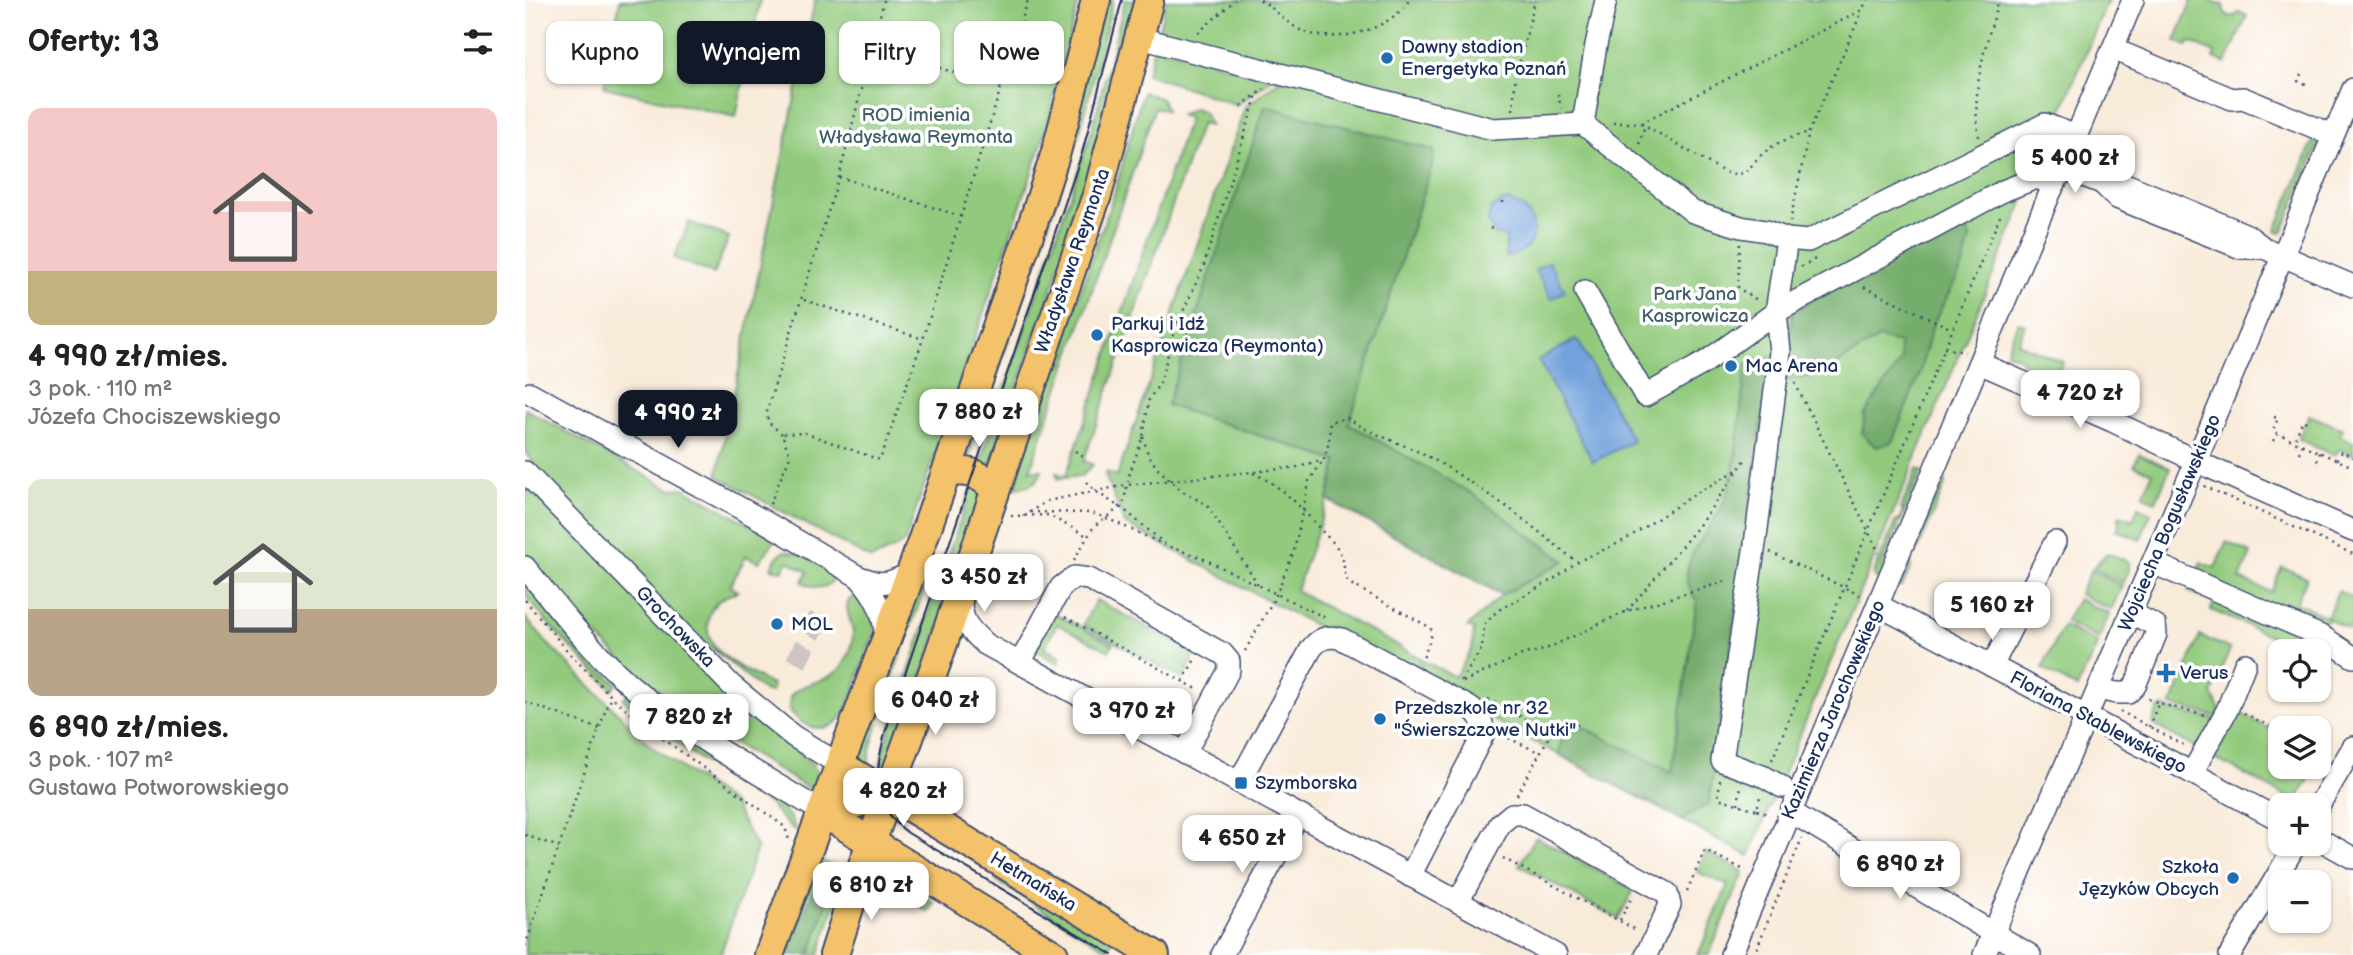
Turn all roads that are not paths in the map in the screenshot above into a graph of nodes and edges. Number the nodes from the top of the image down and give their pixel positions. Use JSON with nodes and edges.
{"nodes":[{"id":1,"x":1096,"y":0,"type":"edge"},
{"id":2,"x":1149,"y":0,"type":"edge"},
{"id":3,"x":1606,"y":0,"type":"edge"},
{"id":4,"x":2133,"y":0,"type":"edge"},
{"id":5,"x":1140,"y":37,"type":"junction"},
{"id":6,"x":2113,"y":49,"type":"junction"},
{"id":7,"x":2353,"y":89,"type":"edge"},
{"id":8,"x":1583,"y":124,"type":"junction"},
{"id":9,"x":2333,"y":135,"type":"junction"},
{"id":10,"x":2076,"y":136,"type":"junction"},
{"id":11,"x":2059,"y":176,"type":"junction"},
{"id":12,"x":1788,"y":233,"type":"junction"},
{"id":13,"x":2273,"y":251,"type":"junction"},
{"id":14,"x":2353,"y":286,"type":"edge"},
{"id":15,"x":1585,"y":291,"type":"dead end"},
{"id":16,"x":1776,"y":312,"type":"junction"},
{"id":17,"x":1971,"y":358,"type":"junction"},
{"id":18,"x":530,"y":393,"type":"dead end"},
{"id":19,"x":2201,"y":470,"type":"junction"},
{"id":20,"x":525,"y":472,"type":"edge"},
{"id":21,"x":946,"y":473,"type":"junction"},
{"id":22,"x":995,"y":488,"type":"junction"},
{"id":23,"x":2353,"y":531,"type":"edge"},
{"id":24,"x":2055,"y":542,"type":"dead end"},
{"id":25,"x":2153,"y":563,"type":"junction"},
{"id":26,"x":525,"y":567,"type":"edge"},
{"id":27,"x":913,"y":568,"type":"junction"},
{"id":28,"x":859,"y":577,"type":"junction"},
{"id":29,"x":960,"y":594,"type":"junction"},
{"id":30,"x":1870,"y":601,"type":"junction"},
{"id":31,"x":2131,"y":613,"type":"junction"},
{"id":32,"x":885,"y":639,"type":"junction"},
{"id":33,"x":985,"y":644,"type":"junction"},
{"id":34,"x":2353,"y":657,"type":"edge"},
{"id":35,"x":936,"y":661,"type":"junction"},
{"id":36,"x":1020,"y":663,"type":"junction"},
{"id":37,"x":2245,"y":664,"type":"dead end"},
{"id":38,"x":1992,"y":666,"type":"junction"},
{"id":39,"x":2099,"y":689,"type":"junction"},
{"id":40,"x":2087,"y":716,"type":"junction"},
{"id":41,"x":2353,"y":747,"type":"edge"},
{"id":42,"x":1185,"y":753,"type":"junction"},
{"id":43,"x":840,"y":765,"type":"junction"},
{"id":44,"x":2192,"y":773,"type":"junction"},
{"id":45,"x":1239,"y":782,"type":"junction"},
{"id":46,"x":1773,"y":782,"type":"road end"},
{"id":47,"x":2326,"y":793,"type":"edge"},
{"id":48,"x":889,"y":795,"type":"junction"},
{"id":49,"x":1781,"y":813,"type":"junction"},
{"id":50,"x":2268,"y":814,"type":"edge"},
{"id":51,"x":1298,"y":815,"type":"junction"},
{"id":52,"x":848,"y":823,"type":"junction"},
{"id":53,"x":2331,"y":846,"type":"edge"},
{"id":54,"x":2289,"y":856,"type":"edge"},
{"id":55,"x":2353,"y":858,"type":"edge"},
{"id":56,"x":1410,"y":876,"type":"junction"},
{"id":57,"x":1458,"y":902,"type":"junction"},
{"id":58,"x":1993,"y":933,"type":"junction"},
{"id":59,"x":1124,"y":947,"type":"edge"},
{"id":60,"x":1650,"y":947,"type":"edge"},
{"id":61,"x":769,"y":955,"type":"edge"},
{"id":62,"x":834,"y":955,"type":"edge"},
{"id":63,"x":1054,"y":955,"type":"edge"},
{"id":64,"x":1155,"y":955,"type":"edge"},
{"id":65,"x":1222,"y":955,"type":"edge"},
{"id":66,"x":1556,"y":955,"type":"edge"},
{"id":67,"x":1731,"y":955,"type":"edge"},
{"id":68,"x":1984,"y":955,"type":"edge"},
{"id":69,"x":2030,"y":955,"type":"edge"},
{"id":70,"x":2230,"y":955,"type":"edge"}],
"edges":[{"from":1,"to":21,"type":"main road"},
{"from":2,"to":5,"type":"main road","name":"Władysława Reymonta"},
{"from":3,"to":8,"type":"street"},
{"from":4,"to":6,"type":"street","name":"Kazimierza Jarochowskiego"},
{"from":5,"to":8,"type":"street"},
{"from":5,"to":22,"type":"main road","name":"Władysława Reymonta"},
{"from":6,"to":9,"type":"street"},
{"from":6,"to":10,"type":"street","name":"Kazimierza Jarochowskiego"},
{"from":7,"to":9,"type":"street","name":"Wojciecha Bogusławskiego"},
{"from":8,"to":12,"type":"street"},
{"from":9,"to":13,"type":"street","name":"Wojciecha Bogusławskiego"},
{"from":10,"to":11,"type":"street","name":"Kazimierza Jarochowskiego"},
{"from":10,"to":12,"type":"street"},
{"from":11,"to":13,"type":"street"},
{"from":11,"to":16,"type":"street"},
{"from":11,"to":17,"type":"street","name":"Kazimierza Jarochowskiego"},
{"from":12,"to":16,"type":"street"},
{"from":13,"to":14,"type":"street"},
{"from":13,"to":19,"type":"street","name":"Wojciecha Bogusławskiego"},
{"from":15,"to":16,"type":"street"},
{"from":16,"to":46,"type":"street"},
{"from":17,"to":19,"type":"street"},
{"from":17,"to":30,"type":"street","name":"Kazimierza Jarochowskiego"},
{"from":18,"to":28,"type":"street"},
{"from":19,"to":23,"type":"street"},
{"from":19,"to":25,"type":"street","name":"Wojciecha Bogusławskiego"},
{"from":20,"to":43,"type":"street","name":"Grochowska"},
{"from":21,"to":22,"type":"main road"},
{"from":21,"to":27,"type":"main road"},
{"from":22,"to":29,"type":"main road","name":"Władysława Reymonta"},
{"from":24,"to":38,"type":"street"},
{"from":25,"to":31,"type":"street","name":"Wojciecha Bogusławskiego"},
{"from":25,"to":34,"type":"street"},
{"from":26,"to":52,"type":"street"},
{"from":27,"to":28,"type":"street"},
{"from":27,"to":32,"type":"main road"},
{"from":28,"to":32,"type":"street"},
{"from":29,"to":33,"type":"street"},
{"from":29,"to":35,"type":"main road","name":"Władysława Reymonta"},
{"from":30,"to":38,"type":"street","name":"Floriana Stablewskiego"},
{"from":30,"to":49,"type":"street","name":"Kazimierza Jarochowskiego"},
{"from":31,"to":39,"type":"street","name":"Wojciecha Bogusławskiego"},
{"from":31,"to":39,"type":"street"},
{"from":32,"to":43,"type":"main road"},
{"from":33,"to":35,"type":"street"},
{"from":33,"to":36,"type":"street"},
{"from":35,"to":48,"type":"main road","name":"Władysława Reymonta"},
{"from":36,"to":42,"type":"street"},
{"from":36,"to":42,"type":"street"},
{"from":37,"to":44,"type":"street"},
{"from":38,"to":40,"type":"street","name":"Floriana Stablewskiego"},
{"from":39,"to":40,"type":"street","name":"Wojciecha Bogusławskiego"},
{"from":40,"to":44,"type":"street","name":"Floriana Stablewskiego"},
{"from":40,"to":58,"type":"street","name":"Wojciecha Bogusławskiego"},
{"from":41,"to":47,"type":"street"},
{"from":42,"to":45,"type":"street"},
{"from":43,"to":48,"type":"main road","name":"Hetmańska"},
{"from":43,"to":52,"type":"main road"},
{"from":44,"to":50,"type":"street","name":"Floriana Stablewskiego"},
{"from":45,"to":51,"type":"street"},
{"from":45,"to":56,"type":"street"},
{"from":48,"to":52,"type":"main road","name":"Władysława Reymonta"},
{"from":48,"to":52,"type":"main road"},
{"from":48,"to":59,"type":"main road","name":"Hetmańska"},
{"from":49,"to":58,"type":"street"},
{"from":49,"to":67,"type":"street","name":"Kazimierza Jarochowskiego"},
{"from":51,"to":56,"type":"street"},
{"from":51,"to":65,"type":"street"},
{"from":52,"to":61,"type":"main road"},
{"from":52,"to":62,"type":"main road"},
{"from":52,"to":63,"type":"main road"},
{"from":53,"to":55,"type":"street"},
{"from":54,"to":70,"type":"street"},
{"from":56,"to":57,"type":"street"},
{"from":57,"to":60,"type":"street"},
{"from":57,"to":66,"type":"street"},
{"from":58,"to":68,"type":"street","name":"Wojciecha Bogusławskiego"},
{"from":58,"to":69,"type":"street"},
{"from":59,"to":64,"type":"main road","name":"Hetmańska"}]}
